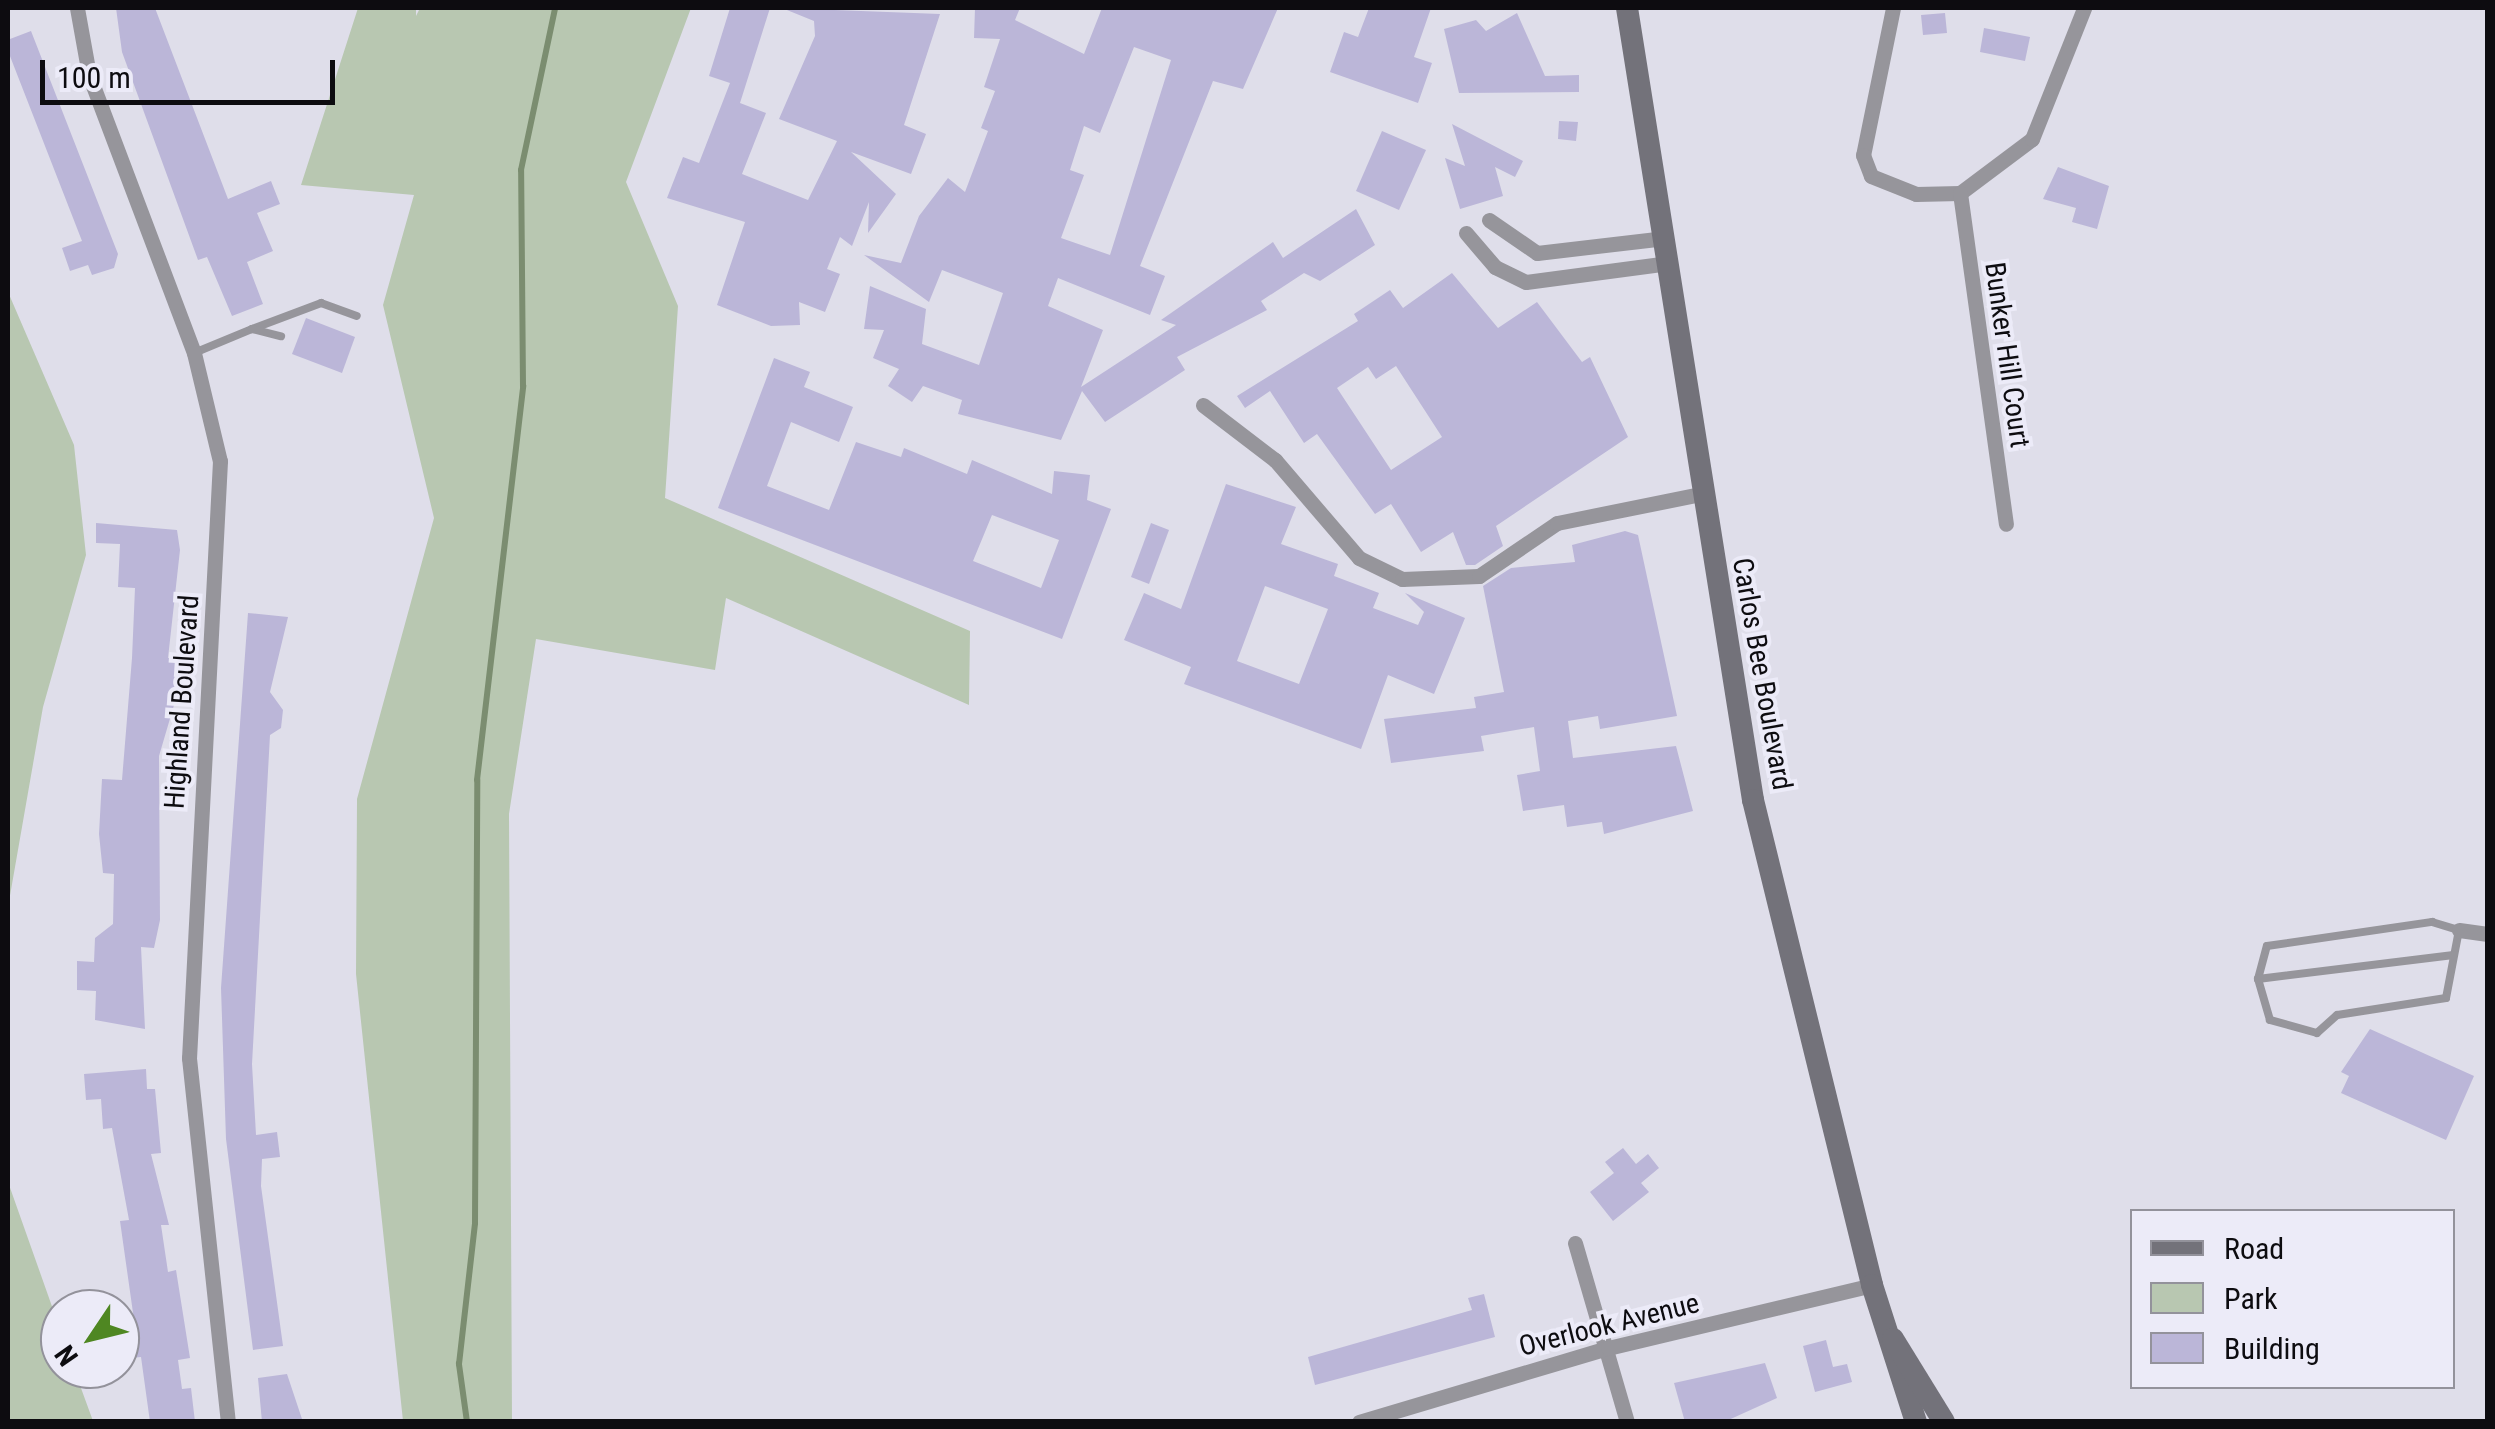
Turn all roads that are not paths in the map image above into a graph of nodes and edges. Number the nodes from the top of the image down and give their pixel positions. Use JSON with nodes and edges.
{"nodes":[{"id":1,"x":78,"y":8,"type":"edge"},
{"id":2,"x":1627,"y":8,"type":"edge"},
{"id":3,"x":1893,"y":8,"type":"edge"},
{"id":4,"x":2084,"y":8,"type":"edge"},
{"id":5,"x":1960,"y":193,"type":"junction"},
{"id":6,"x":1489,"y":220,"type":"dead end"},
{"id":7,"x":1466,"y":232,"type":"dead end"},
{"id":8,"x":1665,"y":238,"type":"junction"},
{"id":9,"x":1669,"y":264,"type":"junction"},
{"id":10,"x":357,"y":316,"type":"dead end"},
{"id":11,"x":252,"y":329,"type":"junction"},
{"id":12,"x":281,"y":336,"type":"dead end"},
{"id":13,"x":194,"y":353,"type":"junction"},
{"id":14,"x":1203,"y":405,"type":"dead end"},
{"id":15,"x":1700,"y":494,"type":"junction"},
{"id":16,"x":2006,"y":524,"type":"dead end"},
{"id":17,"x":2458,"y":930,"type":"junction"},
{"id":18,"x":2488,"y":934,"type":"edge"},
{"id":19,"x":2454,"y":955,"type":"junction"},
{"id":20,"x":2258,"y":978,"type":"junction"},
{"id":21,"x":1575,"y":1243,"type":"dead end"},
{"id":22,"x":1872,"y":1284,"type":"junction"},
{"id":23,"x":1893,"y":1338,"type":"junction"},
{"id":24,"x":1608,"y":1348,"type":"junction"},
{"id":25,"x":228,"y":1422,"type":"edge"},
{"id":26,"x":1359,"y":1422,"type":"edge"},
{"id":27,"x":1627,"y":1422,"type":"edge"},
{"id":28,"x":1916,"y":1422,"type":"edge"},
{"id":29,"x":1944,"y":1422,"type":"edge"}],
"edges":[{"from":1,"to":13,"type":"street","name":"Highland Boulevard"},
{"from":2,"to":8,"type":"main road","name":"Carlos Bee Boulevard"},
{"from":3,"to":5,"type":"street"},
{"from":4,"to":5,"type":"street"},
{"from":5,"to":16,"type":"street","name":"Bunker Hill Court"},
{"from":6,"to":8,"type":"street"},
{"from":7,"to":9,"type":"street"},
{"from":8,"to":9,"type":"main road","name":"Carlos Bee Boulevard"},
{"from":9,"to":15,"type":"main road","name":"Carlos Bee Boulevard"},
{"from":10,"to":11,"type":"lane"},
{"from":11,"to":12,"type":"lane"},
{"from":11,"to":13,"type":"lane"},
{"from":13,"to":25,"type":"street","name":"Highland Boulevard"},
{"from":14,"to":15,"type":"street"},
{"from":15,"to":22,"type":"main road","name":"Carlos Bee Boulevard"},
{"from":17,"to":18,"type":"street"},
{"from":17,"to":19,"type":"lane"},
{"from":17,"to":20,"type":"lane"},
{"from":19,"to":20,"type":"lane"},
{"from":19,"to":20,"type":"lane"},
{"from":21,"to":24,"type":"street"},
{"from":22,"to":23,"type":"main road","name":"Carlos Bee Boulevard"},
{"from":22,"to":24,"type":"street","name":"Overlook Avenue"},
{"from":23,"to":28,"type":"main road","name":"Carlos Bee Boulevard"},
{"from":23,"to":29,"type":"main road","name":"Carlos Bee Boulevard"},
{"from":24,"to":26,"type":"street","name":"Overlook Avenue"},
{"from":24,"to":27,"type":"street"}]}
